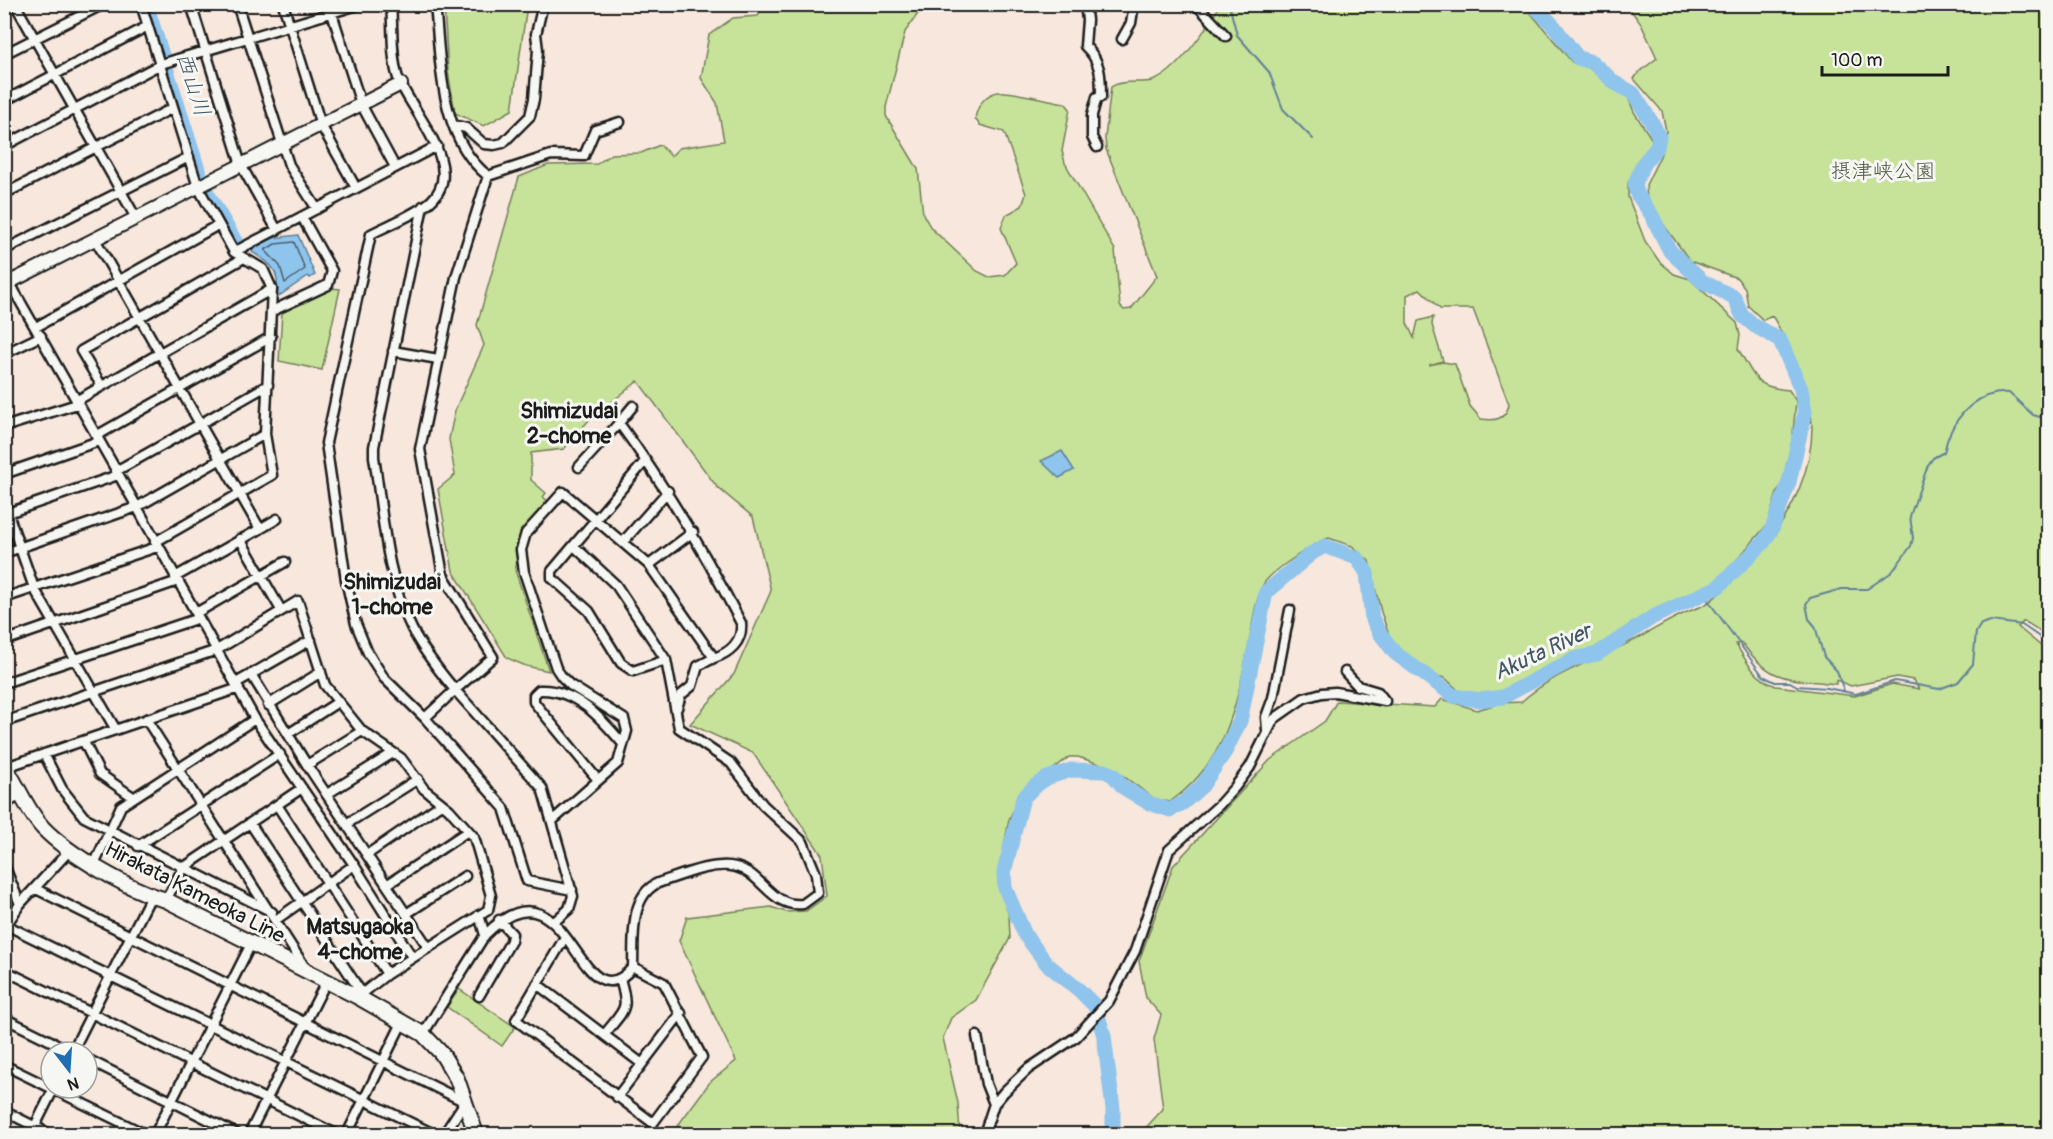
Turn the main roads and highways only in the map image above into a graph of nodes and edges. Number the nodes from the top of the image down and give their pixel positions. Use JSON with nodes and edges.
{"nodes":[{"id":1,"x":5,"y":766,"type":"edge"},
{"id":2,"x":476,"y":1134,"type":"edge"}],
"edges":[{"from":1,"to":2,"type":"main road","name":"Hirakata Kameoka Line"}]}
